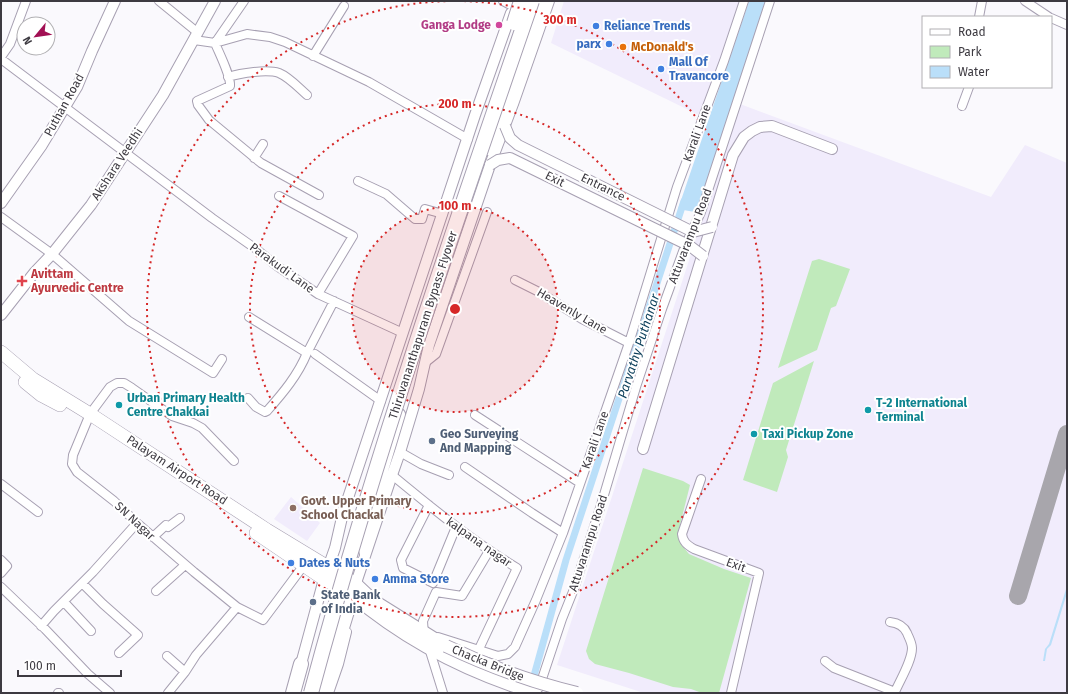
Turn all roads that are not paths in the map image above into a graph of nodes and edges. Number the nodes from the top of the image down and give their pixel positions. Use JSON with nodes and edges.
{"nodes":[{"id":1,"x":26,"y":1,"type":"edge"},
{"id":2,"x":115,"y":1,"type":"edge"},
{"id":3,"x":159,"y":1,"type":"edge"},
{"id":4,"x":215,"y":1,"type":"edge"},
{"id":5,"x":244,"y":1,"type":"edge"},
{"id":6,"x":503,"y":1,"type":"edge"},
{"id":7,"x":532,"y":1,"type":"edge"},
{"id":8,"x":540,"y":1,"type":"edge"},
{"id":9,"x":549,"y":1,"type":"edge"},
{"id":10,"x":744,"y":1,"type":"edge"},
{"id":11,"x":770,"y":1,"type":"edge"},
{"id":12,"x":982,"y":1,"type":"edge"},
{"id":13,"x":1024,"y":1,"type":"edge"},
{"id":14,"x":517,"y":3,"type":"edge"},
{"id":15,"x":344,"y":6,"type":"dead end"},
{"id":16,"x":979,"y":16,"type":"edge"},
{"id":17,"x":1048,"y":16,"type":"edge"},
{"id":18,"x":1052,"y":18,"type":"edge"},
{"id":19,"x":1067,"y":26,"type":"edge"},
{"id":20,"x":195,"y":36,"type":"junction"},
{"id":21,"x":215,"y":43,"type":"junction"},
{"id":22,"x":313,"y":56,"type":"junction"},
{"id":23,"x":1,"y":58,"type":"edge"},
{"id":24,"x":228,"y":76,"type":"junction"},
{"id":25,"x":969,"y":88,"type":"edge"},
{"id":26,"x":307,"y":94,"type":"dead end"},
{"id":27,"x":962,"y":106,"type":"dead end"},
{"id":28,"x":64,"y":107,"type":"junction"},
{"id":29,"x":504,"y":126,"type":"junction"},
{"id":30,"x":468,"y":139,"type":"junction"},
{"id":31,"x":262,"y":144,"type":"dead end"},
{"id":32,"x":832,"y":150,"type":"dead end"},
{"id":33,"x":124,"y":153,"type":"junction"},
{"id":34,"x":254,"y":158,"type":"junction"},
{"id":35,"x":490,"y":165,"type":"junction"},
{"id":36,"x":358,"y":181,"type":"dead end"},
{"id":37,"x":319,"y":195,"type":"dead end"},
{"id":38,"x":279,"y":196,"type":"dead end"},
{"id":39,"x":1,"y":203,"type":"edge"},
{"id":40,"x":487,"y":212,"type":"dead end"},
{"id":41,"x":443,"y":214,"type":"junction"},
{"id":42,"x":1,"y":217,"type":"edge"},
{"id":43,"x":712,"y":227,"type":"junction"},
{"id":44,"x":52,"y":254,"type":"junction"},
{"id":45,"x":703,"y":256,"type":"junction"},
{"id":46,"x":515,"y":280,"type":"dead end"},
{"id":47,"x":318,"y":294,"type":"junction"},
{"id":48,"x":334,"y":302,"type":"junction"},
{"id":49,"x":1,"y":315,"type":"edge"},
{"id":50,"x":249,"y":317,"type":"dead end"},
{"id":51,"x":402,"y":333,"type":"junction"},
{"id":52,"x":629,"y":343,"type":"junction"},
{"id":53,"x":1,"y":352,"type":"edge"},
{"id":54,"x":311,"y":353,"type":"junction"},
{"id":55,"x":222,"y":359,"type":"dead end"},
{"id":56,"x":426,"y":362,"type":"junction"},
{"id":57,"x":1,"y":363,"type":"edge"},
{"id":58,"x":248,"y":398,"type":"dead end"},
{"id":59,"x":381,"y":401,"type":"junction"},
{"id":60,"x":475,"y":415,"type":"dead end"},
{"id":61,"x":89,"y":417,"type":"junction"},
{"id":62,"x":643,"y":449,"type":"dead end"},
{"id":63,"x":400,"y":452,"type":"junction"},
{"id":64,"x":234,"y":461,"type":"dead end"},
{"id":65,"x":465,"y":466,"type":"dead end"},
{"id":66,"x":392,"y":475,"type":"junction"},
{"id":67,"x":449,"y":475,"type":"dead end"},
{"id":68,"x":701,"y":479,"type":"dead end"},
{"id":69,"x":580,"y":483,"type":"junction"},
{"id":70,"x":1,"y":484,"type":"edge"},
{"id":71,"x":428,"y":505,"type":"junction"},
{"id":72,"x":38,"y":512,"type":"dead end"},
{"id":73,"x":180,"y":518,"type":"dead end"},
{"id":74,"x":137,"y":523,"type":"junction"},
{"id":75,"x":456,"y":527,"type":"junction"},
{"id":76,"x":563,"y":533,"type":"junction"},
{"id":77,"x":153,"y":537,"type":"junction"},
{"id":78,"x":489,"y":551,"type":"junction"},
{"id":79,"x":366,"y":555,"type":"junction"},
{"id":80,"x":1,"y":560,"type":"edge"},
{"id":81,"x":186,"y":565,"type":"junction"},
{"id":82,"x":304,"y":565,"type":"junction"},
{"id":83,"x":1,"y":573,"type":"edge"},
{"id":84,"x":332,"y":577,"type":"junction"},
{"id":85,"x":82,"y":583,"type":"junction"},
{"id":86,"x":433,"y":583,"type":"junction"},
{"id":87,"x":1,"y":587,"type":"edge"},
{"id":88,"x":354,"y":590,"type":"junction"},
{"id":89,"x":156,"y":591,"type":"dead end"},
{"id":90,"x":436,"y":592,"type":"junction"},
{"id":91,"x":64,"y":602,"type":"junction"},
{"id":92,"x":237,"y":607,"type":"junction"},
{"id":93,"x":348,"y":610,"type":"junction"},
{"id":94,"x":890,"y":622,"type":"dead end"},
{"id":95,"x":41,"y":626,"type":"junction"},
{"id":96,"x":91,"y":631,"type":"dead end"},
{"id":97,"x":424,"y":633,"type":"junction"},
{"id":98,"x":479,"y":649,"type":"junction"},
{"id":99,"x":430,"y":651,"type":"junction"},
{"id":100,"x":444,"y":651,"type":"junction"},
{"id":101,"x":119,"y":653,"type":"dead end"},
{"id":102,"x":167,"y":656,"type":"dead end"},
{"id":103,"x":825,"y":661,"type":"dead end"},
{"id":104,"x":301,"y":664,"type":"junction"},
{"id":105,"x":185,"y":672,"type":"junction"},
{"id":106,"x":895,"y":692,"type":"edge"},
{"id":107,"x":110,"y":693,"type":"edge"},
{"id":108,"x":168,"y":693,"type":"edge"},
{"id":109,"x":287,"y":693,"type":"edge"},
{"id":110,"x":293,"y":693,"type":"edge"},
{"id":111,"x":301,"y":693,"type":"edge"},
{"id":112,"x":311,"y":693,"type":"edge"},
{"id":113,"x":322,"y":693,"type":"edge"},
{"id":114,"x":329,"y":693,"type":"edge"},
{"id":115,"x":443,"y":693,"type":"edge"},
{"id":116,"x":536,"y":693,"type":"edge"},
{"id":117,"x":577,"y":693,"type":"edge"},
{"id":118,"x":730,"y":693,"type":"edge"}],
"edges":[{"from":1,"to":23,"type":"street"},
{"from":2,"to":28,"type":"street","name":"Puthan Road"},
{"from":3,"to":20,"type":"street"},
{"from":4,"to":20,"type":"street","name":"Akshara Veedhi"},
{"from":5,"to":21,"type":"street"},
{"from":6,"to":14,"type":"street"},
{"from":7,"to":84,"type":"highway","name":"Thiruvananthapuram Bypass Flyover","bridge":true},
{"from":8,"to":79,"type":"street"},
{"from":9,"to":29,"type":"street"},
{"from":10,"to":52,"type":"street","name":"Karali Lane"},
{"from":11,"to":116,"type":"street","name":"Attuvarampu Road"},
{"from":12,"to":16,"type":"street"},
{"from":13,"to":17,"type":"street"},
{"from":14,"to":30,"type":"street"},
{"from":14,"to":84,"type":"highway","name":"Thiruvananthapuram Bypass Flyover","bridge":true},
{"from":15,"to":22,"type":"street"},
{"from":18,"to":19,"type":"street"},
{"from":20,"to":21,"type":"street"},
{"from":20,"to":33,"type":"street","name":"Akshara Veedhi"},
{"from":21,"to":22,"type":"street"},
{"from":21,"to":24,"type":"street"},
{"from":22,"to":30,"type":"street"},
{"from":23,"to":28,"type":"street","name":"Parakudi Lane"},
{"from":24,"to":26,"type":"street"},
{"from":24,"to":34,"type":"street"},
{"from":25,"to":27,"type":"street"},
{"from":28,"to":33,"type":"street","name":"Parakudi Lane"},
{"from":28,"to":39,"type":"street","name":"Puthan Road"},
{"from":29,"to":35,"type":"street"},
{"from":29,"to":43,"type":"street","name":"Entrance","bridge":true},
{"from":30,"to":41,"type":"street"},
{"from":31,"to":34,"type":"street"},
{"from":32,"to":43,"type":"street"},
{"from":33,"to":44,"type":"street","name":"Akshara Veedhi"},
{"from":33,"to":47,"type":"street","name":"Parakudi Lane"},
{"from":34,"to":37,"type":"street"},
{"from":35,"to":45,"type":"street","name":"Exit","bridge":true},
{"from":35,"to":56,"type":"street"},
{"from":36,"to":41,"type":"street"},
{"from":38,"to":47,"type":"street","name":"Parakudi Lane"},
{"from":40,"to":56,"type":"street"},
{"from":41,"to":51,"type":"street"},
{"from":42,"to":44,"type":"street"},
{"from":43,"to":45,"type":"street"},
{"from":44,"to":49,"type":"street","name":"Akshara Veedhi"},
{"from":44,"to":55,"type":"street"},
{"from":45,"to":62,"type":"street"},
{"from":46,"to":52,"type":"street","name":"Heavenly Lane"},
{"from":47,"to":48,"type":"street"},
{"from":48,"to":51,"type":"street"},
{"from":48,"to":54,"type":"street"},
{"from":50,"to":54,"type":"street"},
{"from":51,"to":59,"type":"street"},
{"from":52,"to":69,"type":"street","name":"Karali Lane"},
{"from":53,"to":61,"type":"main road","name":"Palayam Airport Road"},
{"from":54,"to":58,"type":"street"},
{"from":54,"to":59,"type":"street"},
{"from":56,"to":63,"type":"street"},
{"from":57,"to":61,"type":"main road","name":"Palayam Airport Road"},
{"from":59,"to":84,"type":"street"},
{"from":60,"to":69,"type":"street"},
{"from":61,"to":64,"type":"street"},
{"from":61,"to":74,"type":"street","name":"SN Nagar"},
{"from":61,"to":82,"type":"main road","name":"Palayam Airport Road"},
{"from":61,"to":84,"type":"main road","name":"Palayam Airport Road"},
{"from":63,"to":66,"type":"street"},
{"from":63,"to":67,"type":"street"},
{"from":65,"to":76,"type":"street"},
{"from":66,"to":71,"type":"street","name":"kalpana nagar"},
{"from":66,"to":79,"type":"street"},
{"from":68,"to":118,"type":"street","name":"Exit"},
{"from":69,"to":76,"type":"street","name":"Karali Lane"},
{"from":70,"to":72,"type":"street"},
{"from":71,"to":75,"type":"street","name":"kalpana nagar"},
{"from":71,"to":86,"type":"street"},
{"from":73,"to":77,"type":"street"},
{"from":74,"to":77,"type":"street","name":"SN Nagar"},
{"from":74,"to":85,"type":"street"},
{"from":75,"to":78,"type":"street","name":"kalpana nagar"},
{"from":75,"to":86,"type":"street"},
{"from":76,"to":98,"type":"street","name":"Karali Lane"},
{"from":77,"to":81,"type":"street","name":"SN Nagar"},
{"from":78,"to":90,"type":"street"},
{"from":78,"to":98,"type":"street","name":"kalpana nagar"},
{"from":79,"to":88,"type":"street"},
{"from":80,"to":83,"type":"street"},
{"from":81,"to":89,"type":"street"},
{"from":81,"to":92,"type":"street","name":"SN Nagar"},
{"from":82,"to":84,"type":"main road","name":"Palayam Airport Road"},
{"from":82,"to":92,"type":"street","name":"SN Nagar"},
{"from":84,"to":88,"type":"main road","name":"Palayam Airport Road"},
{"from":84,"to":104,"type":"street"},
{"from":84,"to":111,"type":"highway"},
{"from":84,"to":112,"type":"highway","bridge":true},
{"from":85,"to":91,"type":"street"},
{"from":85,"to":101,"type":"street"},
{"from":86,"to":90,"type":"street"},
{"from":87,"to":95,"type":"street"},
{"from":88,"to":93,"type":"highway"},
{"from":88,"to":97,"type":"main road"},
{"from":88,"to":99,"type":"main road"},
{"from":90,"to":97,"type":"street"},
{"from":91,"to":95,"type":"street"},
{"from":91,"to":96,"type":"street"},
{"from":92,"to":105,"type":"street"},
{"from":93,"to":113,"type":"highway"},
{"from":93,"to":114,"type":"street"},
{"from":94,"to":106,"type":"street"},
{"from":95,"to":107,"type":"street"},
{"from":97,"to":98,"type":"street","name":"Karali Lane"},
{"from":97,"to":99,"type":"street"},
{"from":97,"to":100,"type":"main road"},
{"from":99,"to":100,"type":"main road"},
{"from":99,"to":115,"type":"street"},
{"from":100,"to":116,"type":"main road","name":"Chacka Bridge"},
{"from":100,"to":117,"type":"main road","name":"Chacka Bridge","bridge":true},
{"from":102,"to":105,"type":"street"},
{"from":103,"to":106,"type":"street"},
{"from":104,"to":109,"type":"street"},
{"from":104,"to":110,"type":"highway"},
{"from":105,"to":108,"type":"street"}]}
